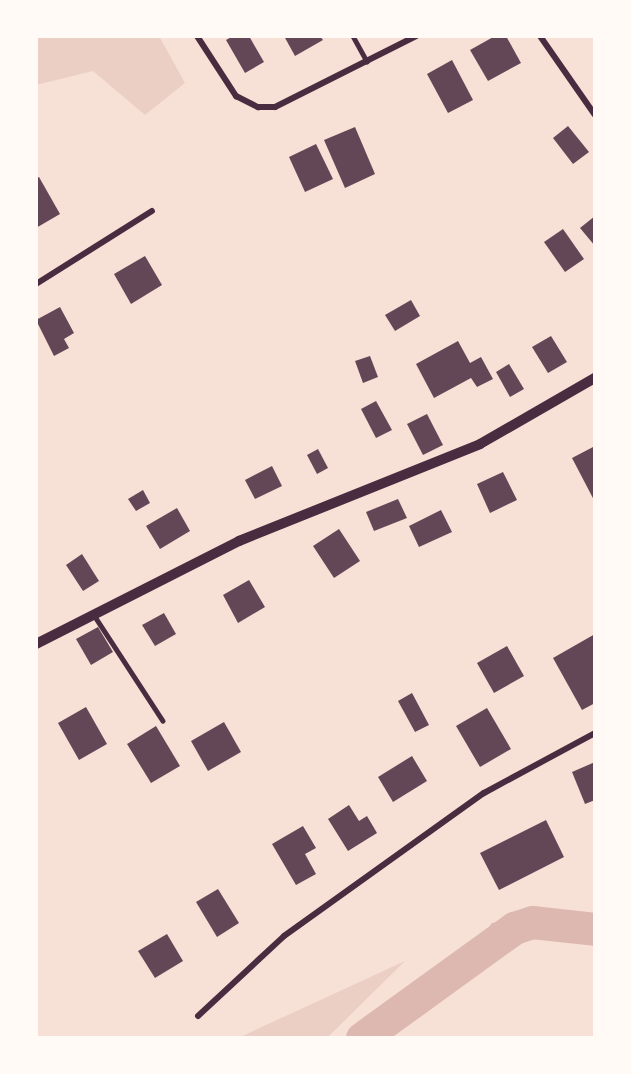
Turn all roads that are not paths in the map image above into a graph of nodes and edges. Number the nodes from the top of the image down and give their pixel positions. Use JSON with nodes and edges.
{"nodes":[{"id":1,"x":196,"y":36,"type":"edge"},
{"id":2,"x":353,"y":36,"type":"edge"},
{"id":3,"x":416,"y":36,"type":"edge"},
{"id":4,"x":540,"y":36,"type":"edge"},
{"id":5,"x":368,"y":61,"type":"junction"},
{"id":6,"x":595,"y":115,"type":"edge"},
{"id":7,"x":152,"y":211,"type":"dead end"},
{"id":8,"x":36,"y":284,"type":"edge"},
{"id":9,"x":595,"y":378,"type":"edge"},
{"id":10,"x":93,"y":612,"type":"junction"},
{"id":11,"x":36,"y":644,"type":"edge"},
{"id":12,"x":163,"y":721,"type":"dead end"},
{"id":13,"x":595,"y":733,"type":"edge"},
{"id":14,"x":198,"y":1016,"type":"dead end"}],
"edges":[{"from":1,"to":5,"type":"street"},
{"from":2,"to":5,"type":"lane"},
{"from":3,"to":5,"type":"street"},
{"from":4,"to":6,"type":"street"},
{"from":7,"to":8,"type":"street"},
{"from":9,"to":10,"type":"street"},
{"from":10,"to":11,"type":"street"},
{"from":10,"to":12,"type":"lane"},
{"from":13,"to":14,"type":"street"}]}
